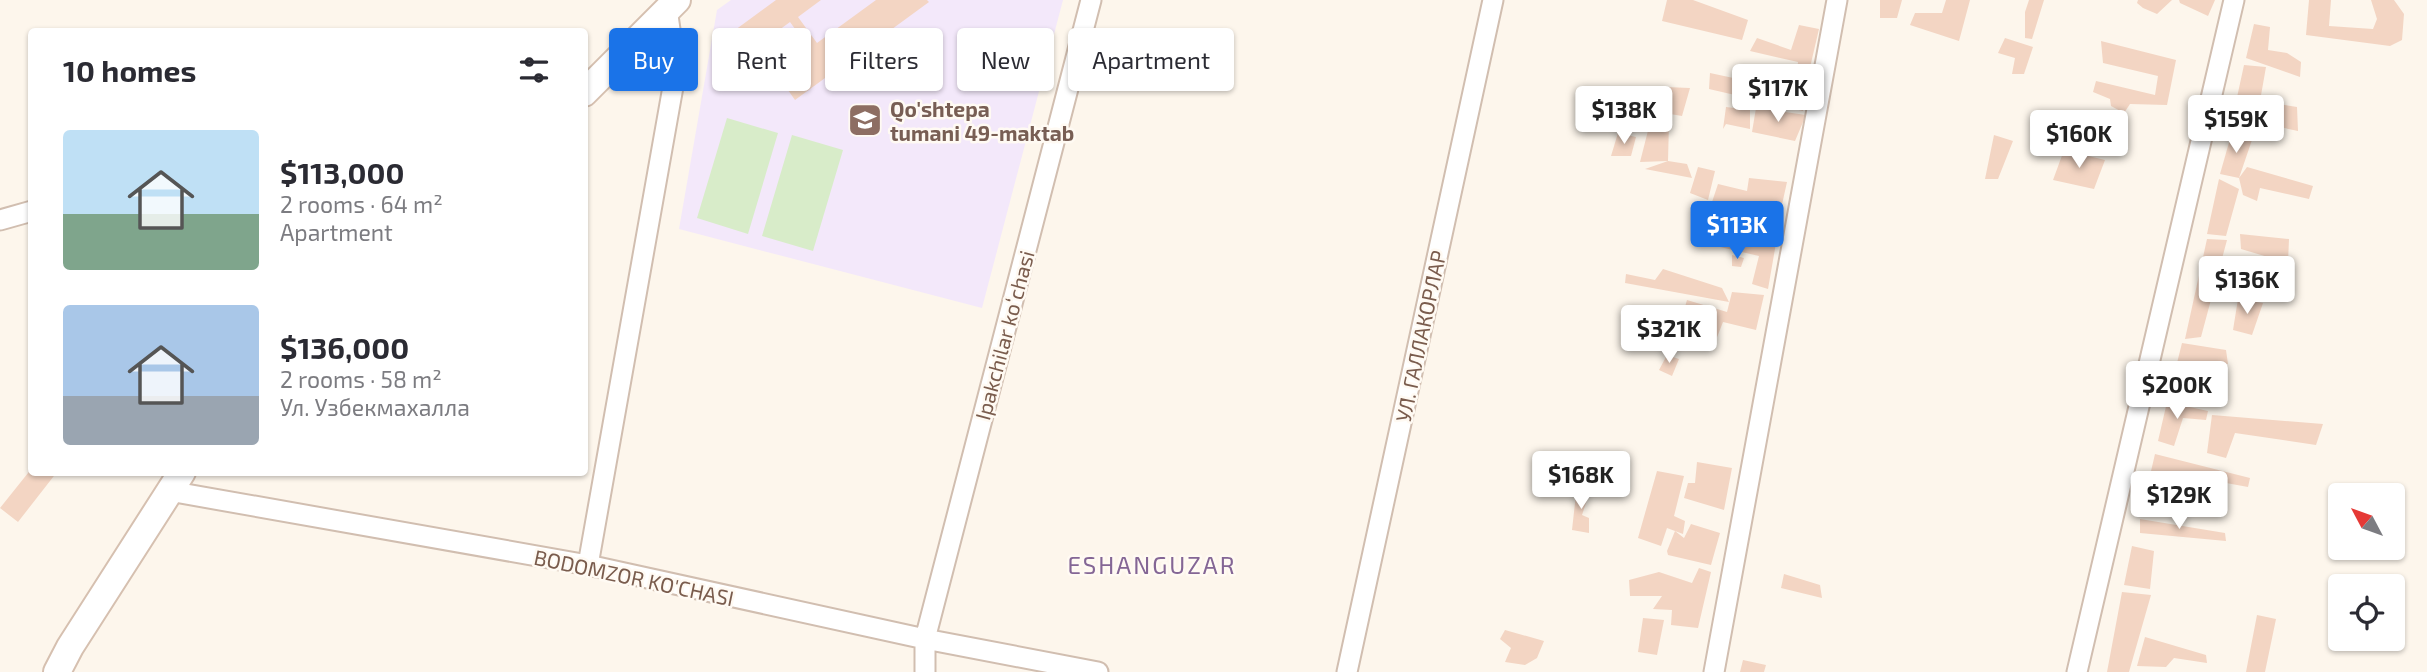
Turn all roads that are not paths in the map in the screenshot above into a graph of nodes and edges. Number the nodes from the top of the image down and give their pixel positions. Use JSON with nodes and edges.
{"nodes":[{"id":1,"x":1091,"y":0,"type":"edge"},
{"id":2,"x":1493,"y":0,"type":"edge"},
{"id":3,"x":1837,"y":0,"type":"edge"},
{"id":4,"x":2234,"y":0,"type":"edge"},
{"id":5,"x":672,"y":5,"type":"edge"},
{"id":6,"x":588,"y":89,"type":"edge"},
{"id":7,"x":28,"y":212,"type":"edge"},
{"id":8,"x":0,"y":220,"type":"edge"},
{"id":9,"x":175,"y":482,"type":"edge"},
{"id":10,"x":588,"y":565,"type":"junction"},
{"id":11,"x":925,"y":639,"type":"junction"},
{"id":12,"x":57,"y":672,"type":"edge"},
{"id":13,"x":925,"y":672,"type":"edge"},
{"id":14,"x":1098,"y":672,"type":"edge"},
{"id":15,"x":1347,"y":672,"type":"edge"},
{"id":16,"x":1714,"y":672,"type":"edge"},
{"id":17,"x":2077,"y":672,"type":"edge"}],
"edges":[{"from":1,"to":11,"type":"street","name":"Ipakchilar koʻchasi"},
{"from":2,"to":15,"type":"street","name":"УЛ. ГАЛЛАКОРЛАР"},
{"from":3,"to":16,"type":"street"},
{"from":4,"to":17,"type":"street"},
{"from":5,"to":6,"type":"street"},
{"from":5,"to":10,"type":"street"},
{"from":7,"to":8,"type":"street"},
{"from":9,"to":10,"type":"street","name":"BODOMZOR KO'CHASI"},
{"from":9,"to":12,"type":"street"},
{"from":10,"to":11,"type":"street","name":"BODOMZOR KO'CHASI"},
{"from":11,"to":13,"type":"street","name":"Ipakchilar koʻchasi"},
{"from":11,"to":14,"type":"street","name":"BODOMZOR KO'CHASI"}]}
